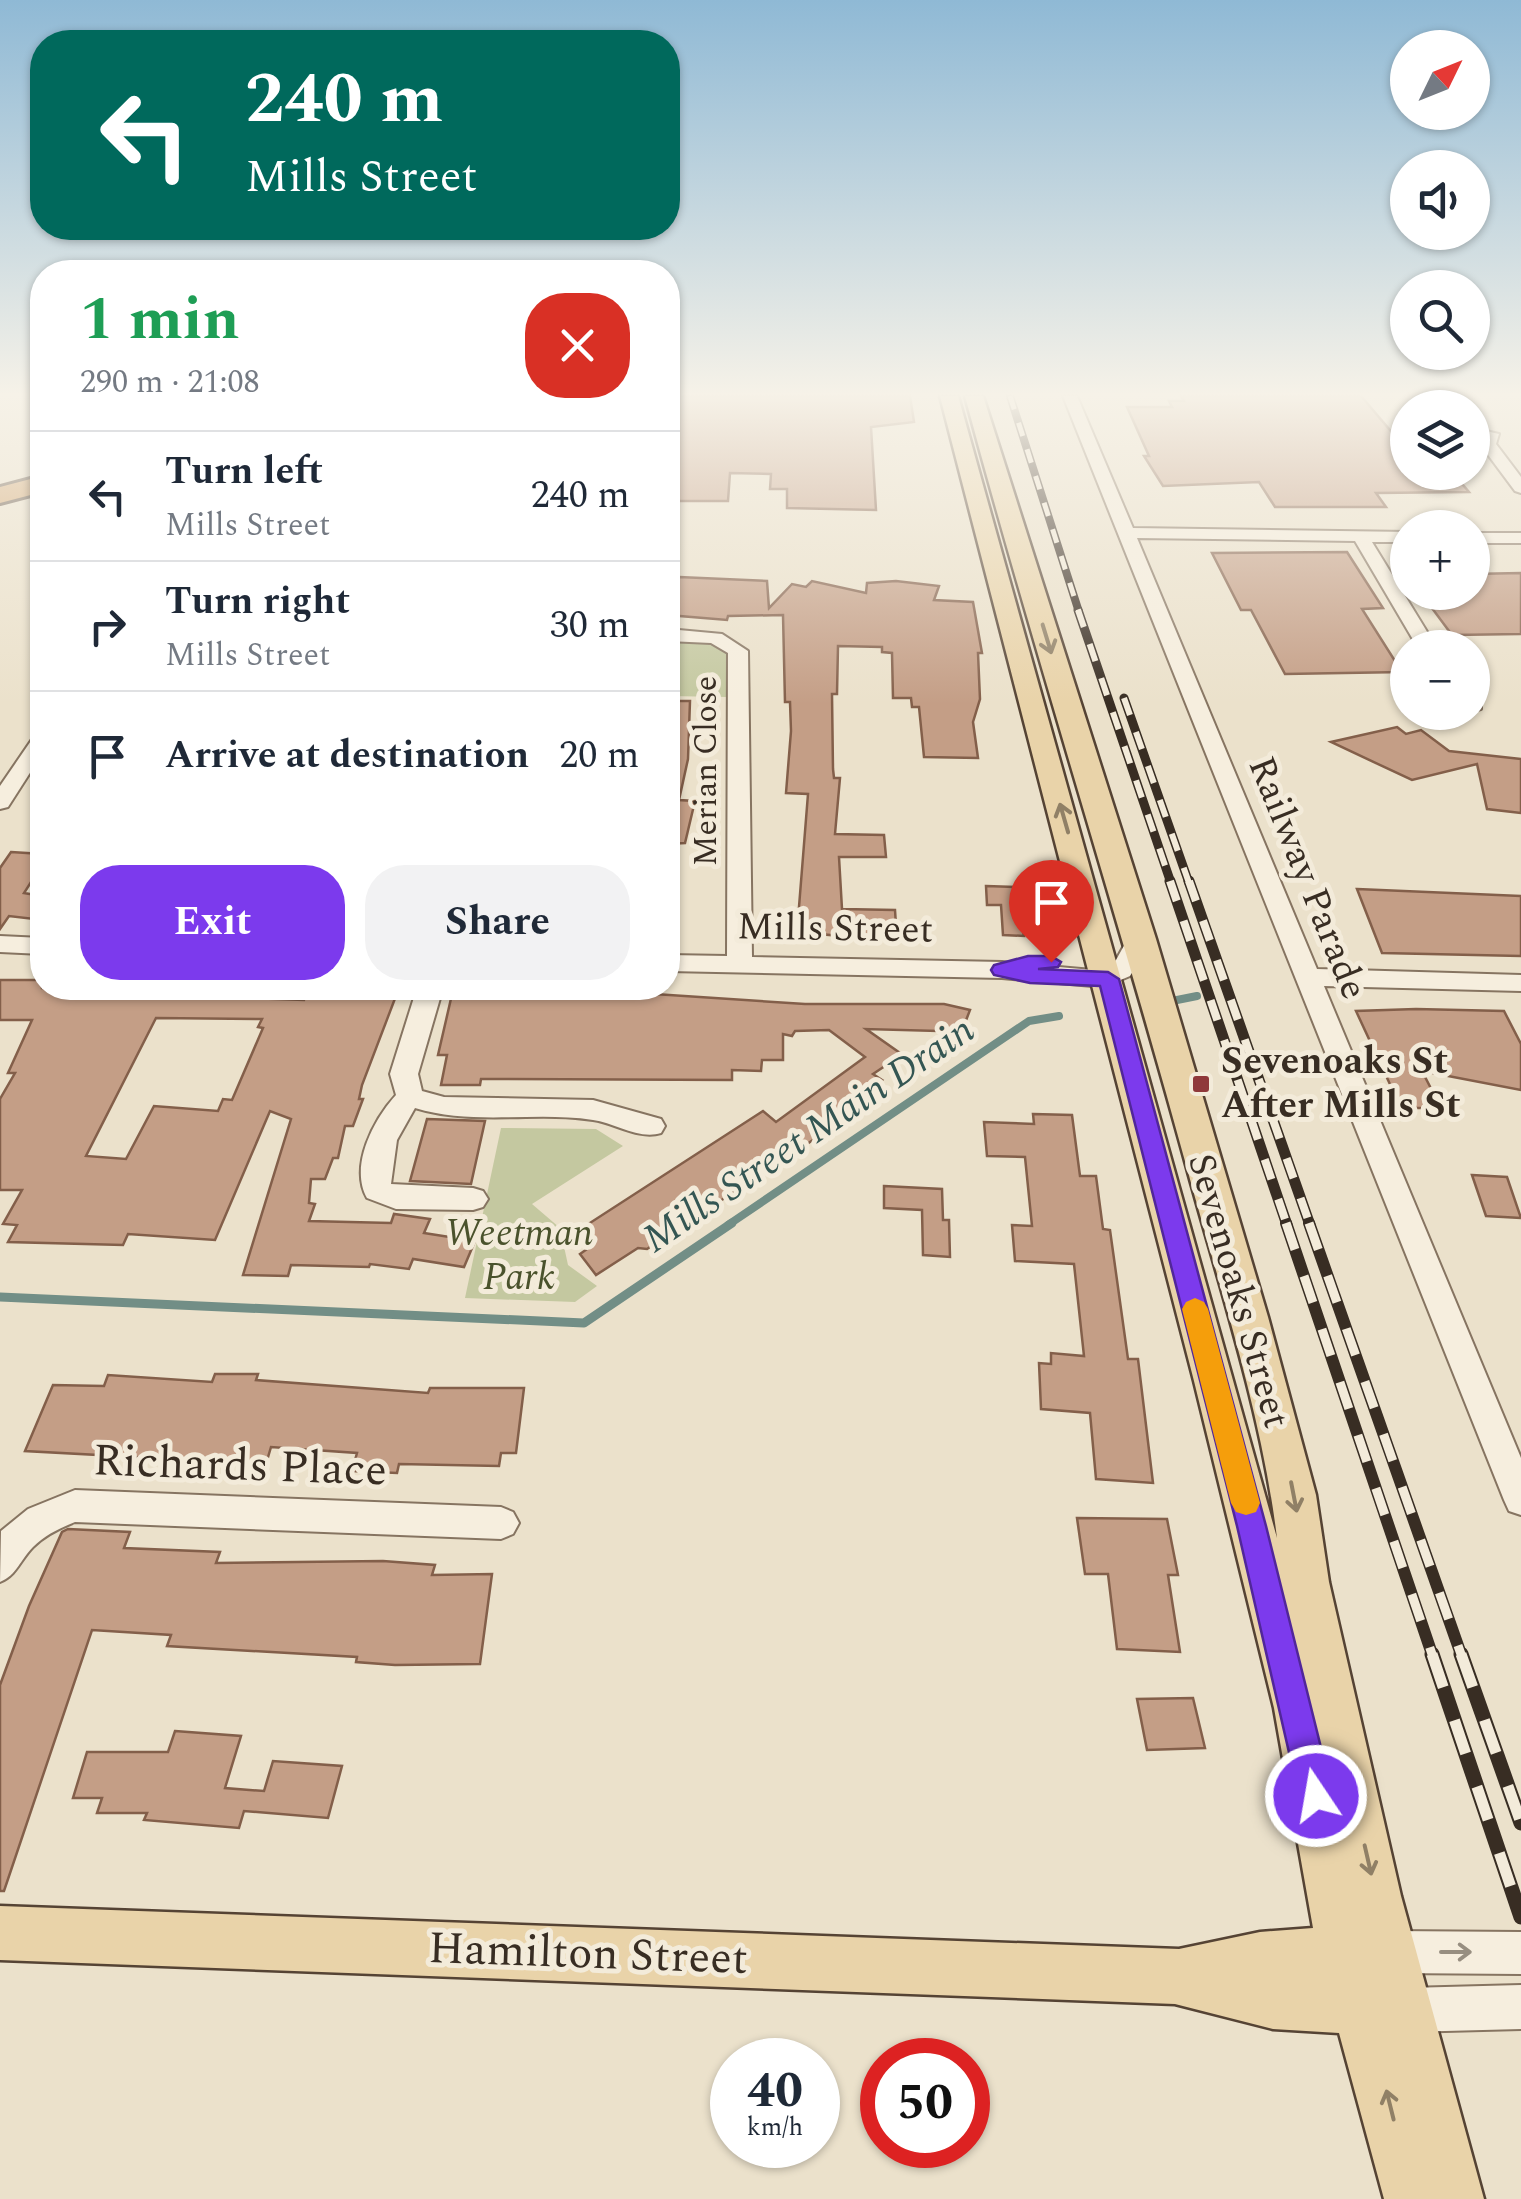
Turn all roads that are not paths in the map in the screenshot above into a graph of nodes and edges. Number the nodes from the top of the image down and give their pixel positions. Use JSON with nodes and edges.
{"nodes":[{"id":1,"x":975,"y":499,"type":"edge"},
{"id":2,"x":1004,"y":499,"type":"edge"},
{"id":3,"x":1110,"y":499,"type":"edge"},
{"id":4,"x":30,"y":511,"type":"edge"},
{"id":5,"x":0,"y":518,"type":"edge"},
{"id":6,"x":1124,"y":533,"type":"junction"},
{"id":7,"x":1360,"y":536,"type":"junction"},
{"id":8,"x":1390,"y":537,"type":"edge"},
{"id":9,"x":1490,"y":538,"type":"edge"},
{"id":10,"x":1521,"y":538,"type":"edge"},
{"id":11,"x":1018,"y":546,"type":"junction"},
{"id":12,"x":990,"y":556,"type":"junction"},
{"id":13,"x":1028,"y":578,"type":"junction"},
{"id":14,"x":1417,"y":630,"type":"edge"},
{"id":15,"x":680,"y":636,"type":"edge"},
{"id":16,"x":30,"y":758,"type":"edge"},
{"id":17,"x":0,"y":802,"type":"edge"},
{"id":18,"x":1140,"y":939,"type":"junction"},
{"id":19,"x":0,"y":944,"type":"edge"},
{"id":20,"x":30,"y":945,"type":"edge"},
{"id":21,"x":680,"y":963,"type":"edge"},
{"id":22,"x":740,"y":965,"type":"junction"},
{"id":23,"x":1308,"y":977,"type":"junction"},
{"id":24,"x":1123,"y":978,"type":"junction"},
{"id":25,"x":1521,"y":982,"type":"edge"},
{"id":26,"x":426,"y":1000,"type":"edge"},
{"id":27,"x":410,"y":1096,"type":"junction"},
{"id":28,"x":651,"y":1126,"type":"dead end"},
{"id":29,"x":472,"y":1199,"type":"dead end"},
{"id":30,"x":1521,"y":1500,"type":"edge"},
{"id":31,"x":501,"y":1523,"type":"dead end"},
{"id":32,"x":0,"y":1565,"type":"edge"},
{"id":33,"x":0,"y":1933,"type":"edge"},
{"id":34,"x":1368,"y":1952,"type":"junction"},
{"id":35,"x":1521,"y":1952,"type":"edge"},
{"id":36,"x":1175,"y":1976,"type":"junction"},
{"id":37,"x":1521,"y":2007,"type":"edge"},
{"id":38,"x":1384,"y":2008,"type":"junction"},
{"id":39,"x":1414,"y":2199,"type":"edge"},
{"id":40,"x":1454,"y":2199,"type":"edge"}],
"edges":[{"from":1,"to":12,"type":"main road","name":"Sevenoaks Street"},
{"from":2,"to":11,"type":"main road","name":"Sevenoaks Street"},
{"from":3,"to":6,"type":"street","name":"Railway Parade"},
{"from":4,"to":5,"type":"highway"},
{"from":6,"to":7,"type":"street"},
{"from":6,"to":23,"type":"street","name":"Railway Parade"},
{"from":7,"to":8,"type":"street"},
{"from":7,"to":14,"type":"street"},
{"from":9,"to":10,"type":"street"},
{"from":11,"to":12,"type":"street"},
{"from":11,"to":13,"type":"main road","name":"Sevenoaks Street"},
{"from":12,"to":13,"type":"street"},
{"from":24,"to":12,"type":"main road","name":"Sevenoaks Street","one_way":true},
{"from":13,"to":18,"type":"main road","name":"Sevenoaks Street","one_way":true},
{"from":15,"to":22,"type":"street","name":"Merian Close"},
{"from":16,"to":17,"type":"street"},
{"from":18,"to":24,"type":"main road","name":"Sevenoaks Street"},
{"from":18,"to":24,"type":"street"},
{"from":19,"to":20,"type":"street"},
{"from":21,"to":22,"type":"street","name":"Mills Street"},
{"from":22,"to":24,"type":"street","name":"Mills Street"},
{"from":23,"to":25,"type":"street"},
{"from":23,"to":30,"type":"street","name":"Railway Parade"},
{"from":24,"to":34,"type":"main road","name":"Sevenoaks Street"},
{"from":26,"to":27,"type":"street"},
{"from":27,"to":28,"type":"street"},
{"from":27,"to":29,"type":"street"},
{"from":31,"to":32,"type":"street","name":"Richards Place"},
{"from":33,"to":36,"type":"main road","name":"Hamilton Street"},
{"from":34,"to":35,"type":"street","name":"Hamilton Street","one_way":true},
{"from":34,"to":36,"type":"main road","name":"Hamilton Street"},
{"from":34,"to":38,"type":"main road","name":"Sevenoaks Street"},
{"from":36,"to":38,"type":"main road","name":"Hamilton Street"},
{"from":37,"to":38,"type":"street","name":"Hamilton Street"},
{"from":39,"to":38,"type":"main road","name":"Sevenoaks Street","one_way":true},
{"from":38,"to":40,"type":"main road","name":"Sevenoaks Street"}]}
